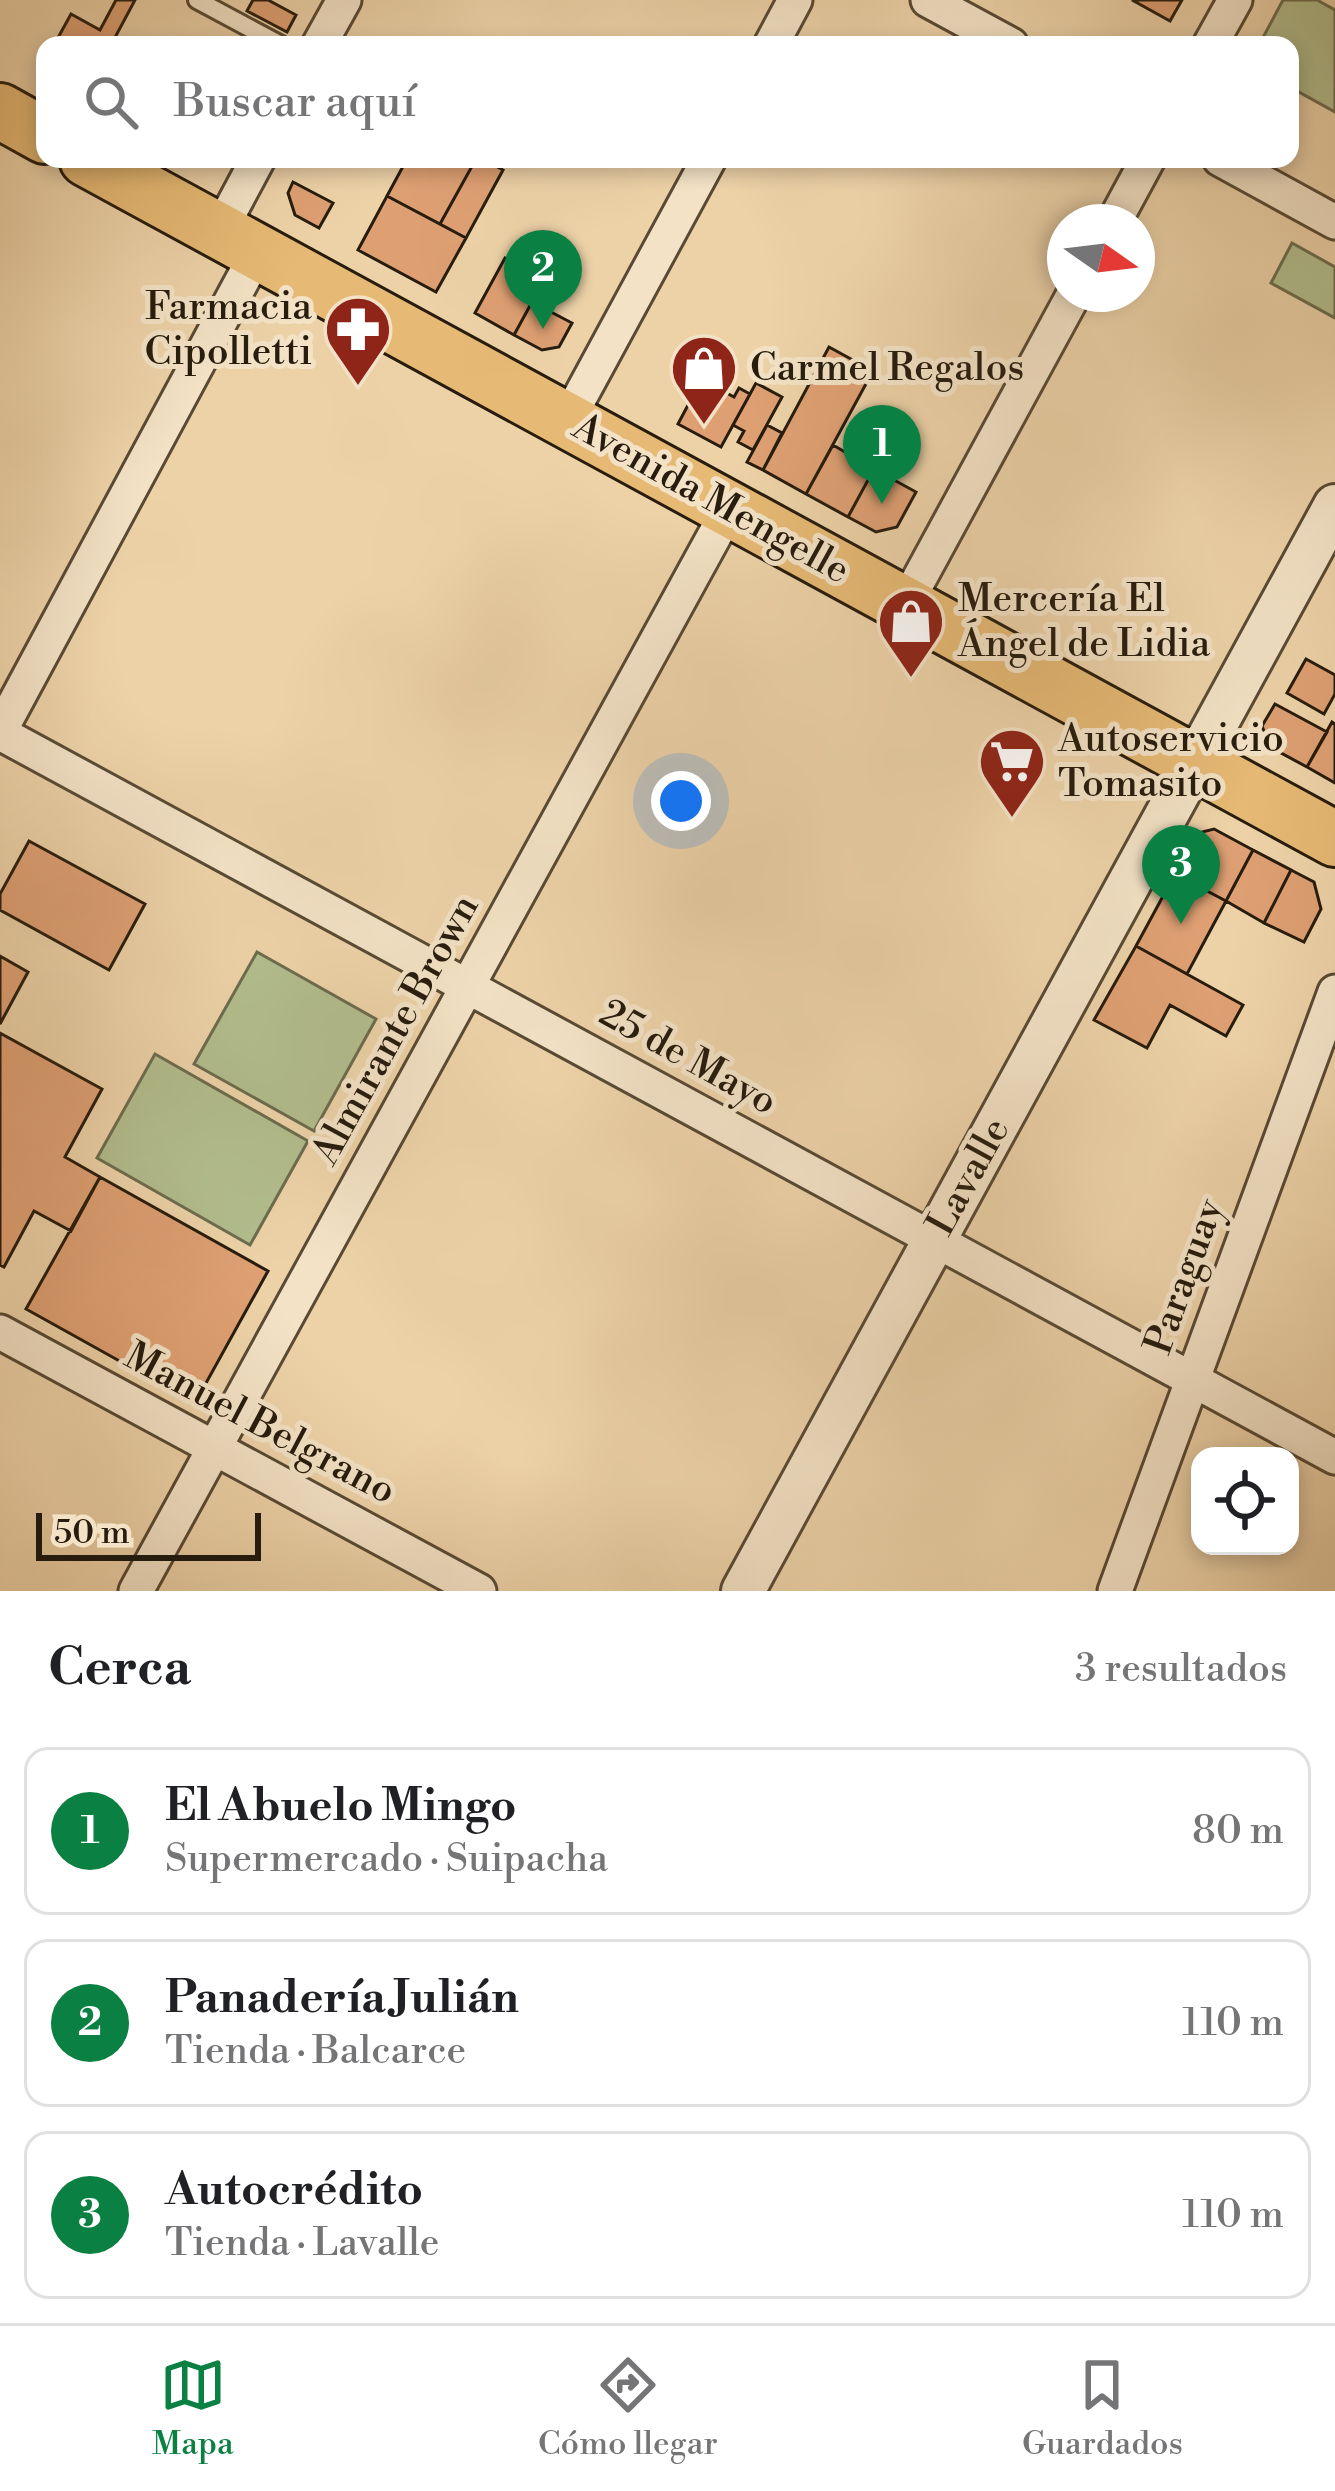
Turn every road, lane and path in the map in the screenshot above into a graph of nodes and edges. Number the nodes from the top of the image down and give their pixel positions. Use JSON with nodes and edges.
{"nodes":[{"id":1,"x":197,"y":0,"type":"edge"},
{"id":2,"x":344,"y":0,"type":"edge"},
{"id":3,"x":795,"y":0,"type":"edge"},
{"id":4,"x":928,"y":0,"type":"edge"},
{"id":5,"x":1235,"y":0,"type":"edge"},
{"id":6,"x":264,"y":36,"type":"edge"},
{"id":7,"x":325,"y":36,"type":"edge"},
{"id":8,"x":776,"y":36,"type":"edge"},
{"id":9,"x":994,"y":36,"type":"edge"},
{"id":10,"x":1215,"y":36,"type":"edge"},
{"id":11,"x":0,"y":111,"type":"edge"},
{"id":12,"x":36,"y":131,"type":"edge"},
{"id":13,"x":103,"y":168,"type":"edge"},
{"id":14,"x":256,"y":168,"type":"edge"},
{"id":15,"x":704,"y":168,"type":"edge"},
{"id":16,"x":1143,"y":168,"type":"edge"},
{"id":17,"x":1236,"y":168,"type":"edge"},
{"id":18,"x":1124,"y":204,"type":"edge"},
{"id":19,"x":1335,"y":222,"type":"edge"},
{"id":20,"x":238,"y":242,"type":"junction"},
{"id":21,"x":1064,"y":312,"type":"edge"},
{"id":22,"x":567,"y":421,"type":"junction"},
{"id":23,"x":1335,"y":506,"type":"edge"},
{"id":24,"x":729,"y":509,"type":"junction"},
{"id":25,"x":905,"y":604,"type":"junction"},
{"id":26,"x":0,"y":732,"type":"edge"},
{"id":27,"x":1195,"y":762,"type":"junction"},
{"id":28,"x":1335,"y":838,"type":"edge"},
{"id":29,"x":467,"y":986,"type":"junction"},
{"id":30,"x":1335,"y":992,"type":"edge"},
{"id":31,"x":934,"y":1240,"type":"junction"},
{"id":32,"x":0,"y":1332,"type":"edge"},
{"id":33,"x":1192,"y":1380,"type":"junction"},
{"id":34,"x":214,"y":1448,"type":"junction"},
{"id":35,"x":1335,"y":1457,"type":"edge"},
{"id":36,"x":136,"y":1591,"type":"edge"},
{"id":37,"x":479,"y":1591,"type":"edge"},
{"id":38,"x":743,"y":1591,"type":"edge"},
{"id":39,"x":1114,"y":1591,"type":"edge"}],
"edges":[{"from":1,"to":6,"type":"lane"},
{"from":2,"to":7,"type":"street"},
{"from":3,"to":8,"type":"street"},
{"from":4,"to":9,"type":"street"},
{"from":5,"to":10,"type":"street"},
{"from":11,"to":12,"type":"main road"},
{"from":13,"to":20,"type":"main road","name":"Avenida Mengelle"},
{"from":14,"to":20,"type":"street"},
{"from":15,"to":22,"type":"street"},
{"from":16,"to":18,"type":"street"},
{"from":17,"to":19,"type":"street"},
{"from":20,"to":22,"type":"main road","name":"Avenida Mengelle"},
{"from":20,"to":26,"type":"street"},
{"from":21,"to":25,"type":"street"},
{"from":22,"to":24,"type":"main road","name":"Avenida Mengelle"},
{"from":23,"to":27,"type":"street","name":"Lavalle"},
{"from":24,"to":25,"type":"main road","name":"Avenida Mengelle"},
{"from":24,"to":29,"type":"street","name":"Almirante Brown"},
{"from":25,"to":27,"type":"main road","name":"Avenida Mengelle"},
{"from":26,"to":29,"type":"street","name":"25 de Mayo"},
{"from":27,"to":28,"type":"main road","name":"Avenida Mengelle"},
{"from":27,"to":31,"type":"street","name":"Lavalle"},
{"from":29,"to":31,"type":"street","name":"25 de Mayo"},
{"from":29,"to":34,"type":"street","name":"Almirante Brown"},
{"from":30,"to":33,"type":"street","name":"Paraguay"},
{"from":31,"to":33,"type":"street","name":"25 de Mayo"},
{"from":31,"to":38,"type":"street","name":"Lavalle"},
{"from":32,"to":34,"type":"street","name":"Manuel Belgrano"},
{"from":33,"to":35,"type":"street","name":"25 de Mayo"},
{"from":33,"to":39,"type":"street","name":"Paraguay"},
{"from":34,"to":36,"type":"street","name":"Almirante Brown"},
{"from":34,"to":37,"type":"street","name":"Manuel Belgrano"}]}
